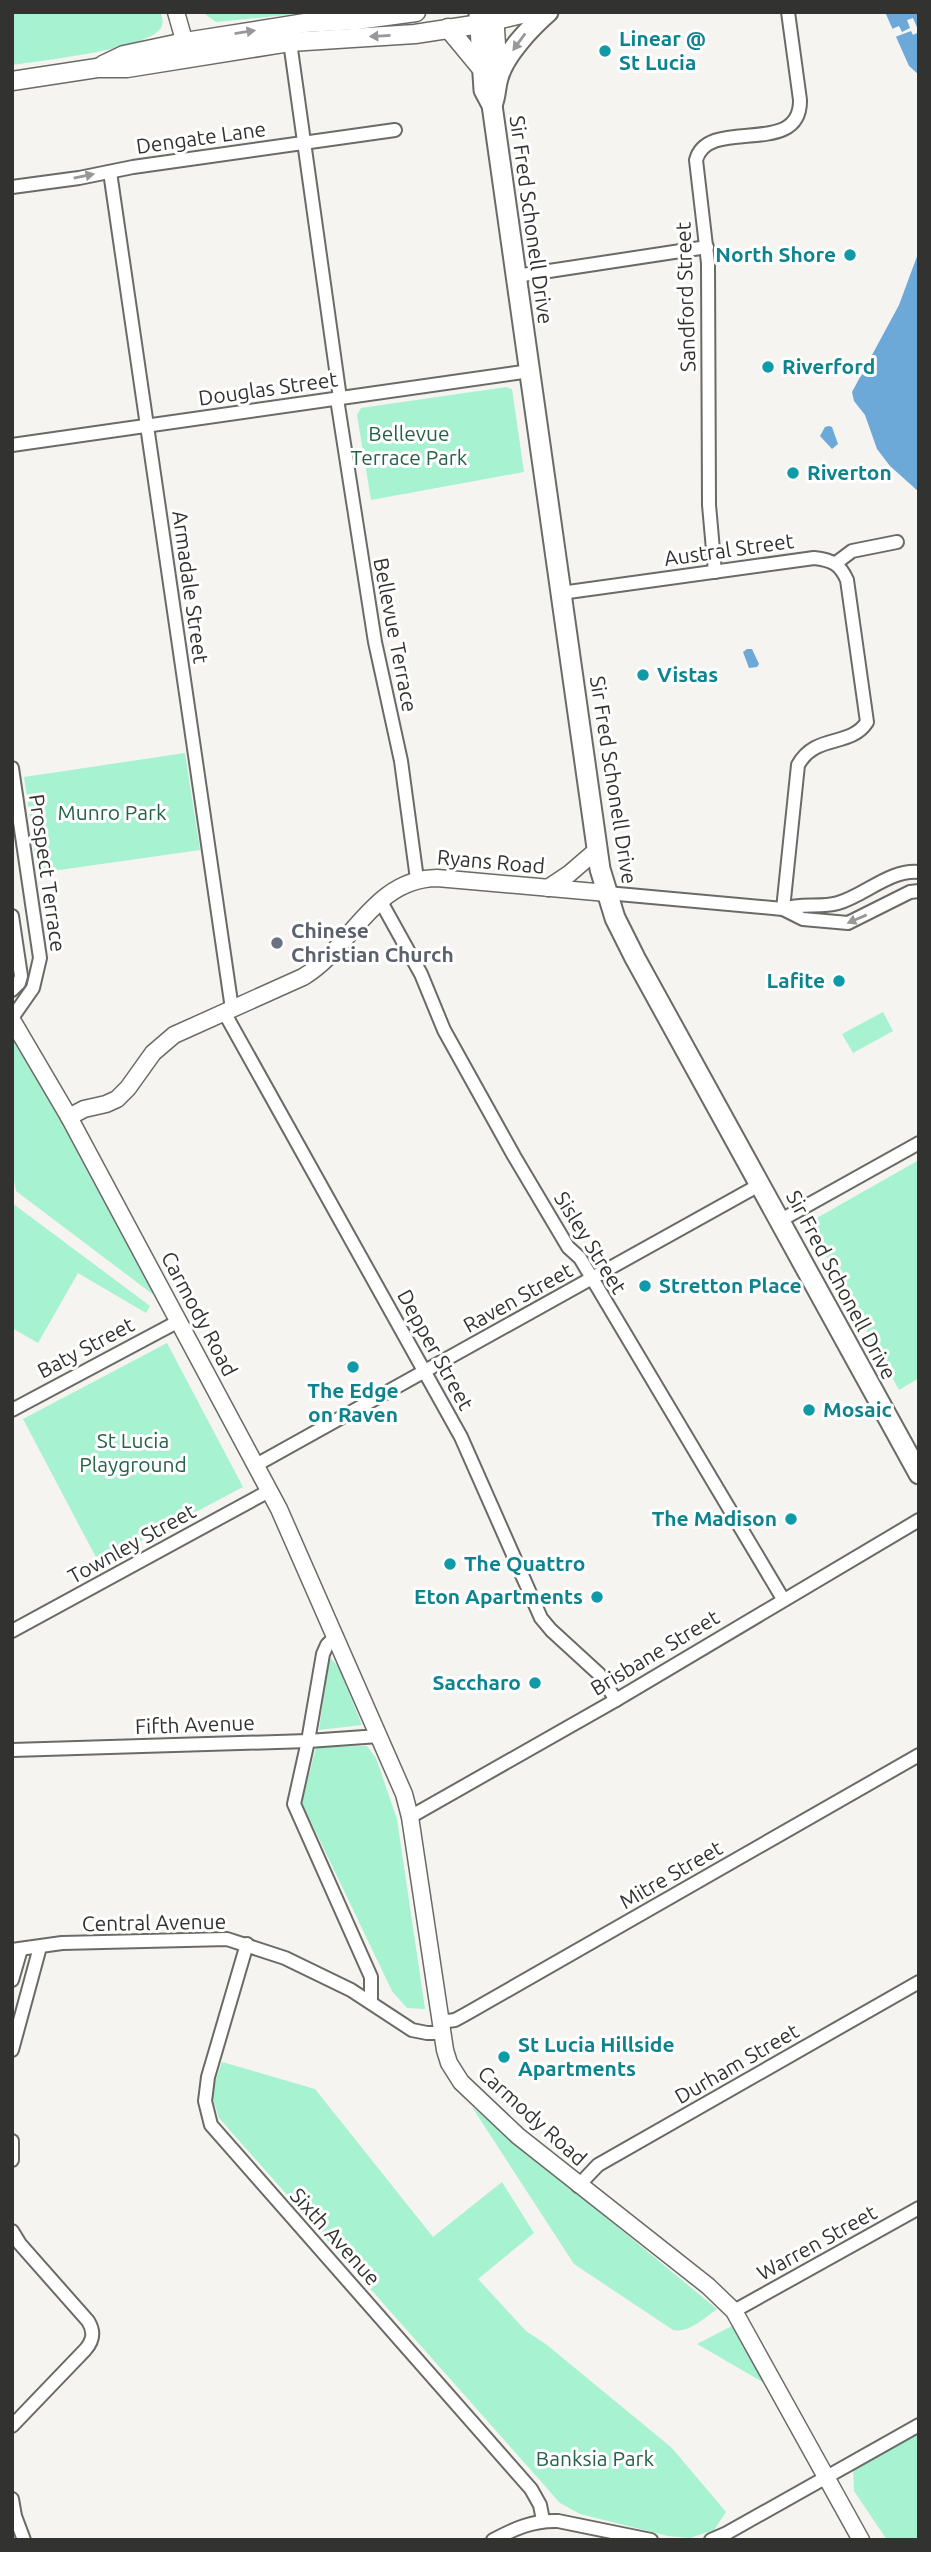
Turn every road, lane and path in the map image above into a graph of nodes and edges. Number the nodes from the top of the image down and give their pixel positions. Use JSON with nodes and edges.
{"nodes":[{"id":1,"x":176,"y":12,"type":"edge"},
{"id":2,"x":416,"y":12,"type":"edge"},
{"id":3,"x":530,"y":12,"type":"edge"},
{"id":4,"x":548,"y":12,"type":"edge"},
{"id":5,"x":788,"y":12,"type":"edge"},
{"id":6,"x":487,"y":17,"type":"edge"},
{"id":7,"x":448,"y":28,"type":"junction"},
{"id":8,"x":185,"y":42,"type":"junction"},
{"id":9,"x":290,"y":42,"type":"junction"},
{"id":10,"x":190,"y":59,"type":"junction"},
{"id":11,"x":97,"y":68,"type":"junction"},
{"id":12,"x":490,"y":74,"type":"junction"},
{"id":13,"x":12,"y":81,"type":"edge"},
{"id":14,"x":395,"y":130,"type":"dead end"},
{"id":15,"x":304,"y":143,"type":"junction"},
{"id":16,"x":110,"y":172,"type":"junction"},
{"id":17,"x":12,"y":187,"type":"edge"},
{"id":18,"x":707,"y":247,"type":"junction"},
{"id":19,"x":516,"y":276,"type":"junction"},
{"id":20,"x":530,"y":371,"type":"junction"},
{"id":21,"x":339,"y":398,"type":"junction"},
{"id":22,"x":147,"y":426,"type":"junction"},
{"id":23,"x":12,"y":445,"type":"edge"},
{"id":24,"x":897,"y":542,"type":"dead end"},
{"id":25,"x":836,"y":563,"type":"junction"},
{"id":26,"x":715,"y":572,"type":"junction"},
{"id":27,"x":561,"y":593,"type":"junction"},
{"id":28,"x":12,"y":768,"type":"edge"},
{"id":29,"x":598,"y":849,"type":"junction"},
{"id":30,"x":919,"y":872,"type":"edge"},
{"id":31,"x":417,"y":879,"type":"junction"},
{"id":32,"x":548,"y":888,"type":"junction"},
{"id":33,"x":919,"y":891,"type":"edge"},
{"id":34,"x":607,"y":893,"type":"junction"},
{"id":35,"x":380,"y":900,"type":"junction"},
{"id":36,"x":783,"y":909,"type":"junction"},
{"id":37,"x":12,"y":916,"type":"edge"},
{"id":38,"x":15,"y":951,"type":"edge"},
{"id":39,"x":12,"y":990,"type":"edge"},
{"id":40,"x":228,"y":1010,"type":"junction"},
{"id":41,"x":12,"y":1019,"type":"edge"},
{"id":42,"x":69,"y":1117,"type":"junction"},
{"id":43,"x":919,"y":1143,"type":"edge"},
{"id":44,"x":761,"y":1184,"type":"junction"},
{"id":45,"x":781,"y":1220,"type":"junction"},
{"id":46,"x":592,"y":1278,"type":"junction"},
{"id":47,"x":179,"y":1321,"type":"junction"},
{"id":48,"x":424,"y":1372,"type":"junction"},
{"id":49,"x":12,"y":1410,"type":"edge"},
{"id":50,"x":256,"y":1465,"type":"junction"},
{"id":51,"x":919,"y":1474,"type":"edge"},
{"id":52,"x":269,"y":1491,"type":"junction"},
{"id":53,"x":919,"y":1520,"type":"edge"},
{"id":54,"x":783,"y":1599,"type":"junction"},
{"id":55,"x":12,"y":1631,"type":"edge"},
{"id":56,"x":336,"y":1636,"type":"junction"},
{"id":57,"x":616,"y":1700,"type":"junction"},
{"id":58,"x":379,"y":1736,"type":"junction"},
{"id":59,"x":308,"y":1741,"type":"junction"},
{"id":60,"x":12,"y":1750,"type":"edge"},
{"id":61,"x":919,"y":1755,"type":"edge"},
{"id":62,"x":410,"y":1818,"type":"junction"},
{"id":63,"x":247,"y":1944,"type":"junction"},
{"id":64,"x":40,"y":1947,"type":"junction"},
{"id":65,"x":17,"y":1950,"type":"edge"},
{"id":66,"x":12,"y":1979,"type":"edge"},
{"id":67,"x":919,"y":1982,"type":"edge"},
{"id":68,"x":371,"y":2001,"type":"junction"},
{"id":69,"x":441,"y":2028,"type":"junction"},
{"id":70,"x":12,"y":2050,"type":"edge"},
{"id":71,"x":12,"y":2141,"type":"edge"},
{"id":72,"x":12,"y":2160,"type":"edge"},
{"id":73,"x":578,"y":2186,"type":"junction"},
{"id":74,"x":919,"y":2208,"type":"edge"},
{"id":75,"x":12,"y":2231,"type":"edge"},
{"id":76,"x":734,"y":2311,"type":"junction"},
{"id":77,"x":919,"y":2425,"type":"edge"},
{"id":78,"x":12,"y":2426,"type":"edge"},
{"id":79,"x":826,"y":2477,"type":"junction"},
{"id":80,"x":12,"y":2499,"type":"edge"},
{"id":81,"x":543,"y":2520,"type":"junction"},
{"id":82,"x":24,"y":2540,"type":"edge"},
{"id":83,"x":493,"y":2540,"type":"edge"},
{"id":84,"x":651,"y":2540,"type":"edge"},
{"id":85,"x":711,"y":2540,"type":"edge"},
{"id":86,"x":862,"y":2540,"type":"edge"}],
"edges":[{"from":1,"to":8,"type":"street"},
{"from":8,"to":2,"type":"main road","one_way":true},
{"from":3,"to":6,"type":"main road"},
{"from":4,"to":12,"type":"main road","one_way":true},
{"from":5,"to":18,"type":"street","name":"Sandford Street"},
{"from":6,"to":7,"type":"main road"},
{"from":6,"to":12,"type":"main road","name":"Sir Fred Schonell Drive"},
{"from":7,"to":9,"type":"main road","one_way":true},
{"from":7,"to":12,"type":"main road"},
{"from":8,"to":10,"type":"street"},
{"from":8,"to":11,"type":"main road"},
{"from":9,"to":10,"type":"main road"},
{"from":9,"to":15,"type":"street","name":"Bellevue Terrace"},
{"from":10,"to":11,"type":"main road"},
{"from":11,"to":13,"type":"main road"},
{"from":12,"to":19,"type":"main road","name":"Sir Fred Schonell Drive"},
{"from":14,"to":15,"type":"street","name":"Dengate Lane"},
{"from":15,"to":16,"type":"street","name":"Dengate Lane"},
{"from":15,"to":21,"type":"street","name":"Bellevue Terrace"},
{"from":17,"to":16,"type":"street","name":"Dengate Lane","one_way":true},
{"from":16,"to":22,"type":"street","name":"Armadale Street"},
{"from":18,"to":19,"type":"street"},
{"from":18,"to":26,"type":"street","name":"Sandford Street"},
{"from":19,"to":20,"type":"main road","name":"Sir Fred Schonell Drive"},
{"from":20,"to":21,"type":"street","name":"Douglas Street"},
{"from":20,"to":27,"type":"main road","name":"Sir Fred Schonell Drive"},
{"from":21,"to":22,"type":"street","name":"Douglas Street"},
{"from":21,"to":31,"type":"street","name":"Bellevue Terrace"},
{"from":22,"to":23,"type":"street","name":"Douglas Street"},
{"from":22,"to":40,"type":"street","name":"Armadale Street"},
{"from":24,"to":25,"type":"street"},
{"from":25,"to":26,"type":"street","name":"Austral Street"},
{"from":25,"to":36,"type":"street"},
{"from":26,"to":27,"type":"street","name":"Austral Street"},
{"from":27,"to":29,"type":"main road","name":"Sir Fred Schonell Drive"},
{"from":28,"to":41,"type":"street","name":"Prospect Terrace"},
{"from":29,"to":32,"type":"street"},
{"from":29,"to":34,"type":"main road","name":"Sir Fred Schonell Drive"},
{"from":30,"to":36,"type":"street","name":"Ryans Road"},
{"from":31,"to":32,"type":"street","name":"Ryans Road"},
{"from":31,"to":35,"type":"street","name":"Ryans Road"},
{"from":32,"to":34,"type":"street","name":"Ryans Road"},
{"from":33,"to":36,"type":"street","name":"Ryans Road","one_way":true},
{"from":34,"to":36,"type":"street","name":"Ryans Road"},
{"from":34,"to":44,"type":"main road","name":"Sir Fred Schonell Drive"},
{"from":35,"to":40,"type":"street","name":"Ryans Road"},
{"from":35,"to":46,"type":"street","name":"Sisley Street"},
{"from":37,"to":38,"type":"street","name":"Prospect Terrace"},
{"from":38,"to":39,"type":"street","name":"Prospect Terrace"},
{"from":40,"to":42,"type":"street","name":"Ryans Road"},
{"from":40,"to":48,"type":"street","name":"Depper Street"},
{"from":41,"to":42,"type":"street","name":"Carmody Road"},
{"from":42,"to":47,"type":"street","name":"Carmody Road"},
{"from":43,"to":45,"type":"street"},
{"from":44,"to":45,"type":"main road","name":"Sir Fred Schonell Drive"},
{"from":44,"to":46,"type":"street","name":"Raven Street"},
{"from":45,"to":51,"type":"main road","name":"Sir Fred Schonell Drive"},
{"from":46,"to":48,"type":"street","name":"Raven Street"},
{"from":46,"to":54,"type":"street","name":"Sisley Street"},
{"from":47,"to":49,"type":"street","name":"Baty Street"},
{"from":47,"to":50,"type":"street","name":"Carmody Road"},
{"from":48,"to":50,"type":"street","name":"Raven Street"},
{"from":48,"to":57,"type":"street","name":"Depper Street"},
{"from":50,"to":52,"type":"street","name":"Carmody Road"},
{"from":52,"to":55,"type":"street","name":"Townley Street"},
{"from":52,"to":56,"type":"street","name":"Carmody Road"},
{"from":53,"to":54,"type":"street","name":"Brisbane Street"},
{"from":54,"to":57,"type":"street","name":"Brisbane Street"},
{"from":56,"to":58,"type":"street","name":"Carmody Road"},
{"from":56,"to":59,"type":"street"},
{"from":57,"to":62,"type":"street","name":"Brisbane Street"},
{"from":58,"to":59,"type":"street","name":"Fifth Avenue"},
{"from":58,"to":62,"type":"street","name":"Carmody Road"},
{"from":59,"to":60,"type":"street","name":"Fifth Avenue"},
{"from":59,"to":68,"type":"street"},
{"from":61,"to":69,"type":"street","name":"Mitre Street"},
{"from":62,"to":69,"type":"street","name":"Carmody Road"},
{"from":63,"to":64,"type":"street","name":"Central Avenue"},
{"from":63,"to":68,"type":"street","name":"Central Avenue"},
{"from":63,"to":81,"type":"street","name":"Sixth Avenue"},
{"from":64,"to":65,"type":"street","name":"Central Avenue"},
{"from":64,"to":70,"type":"street"},
{"from":65,"to":66,"type":"street"},
{"from":67,"to":73,"type":"street","name":"Durham Street"},
{"from":68,"to":69,"type":"street","name":"Central Avenue"},
{"from":69,"to":73,"type":"street","name":"Carmody Road"},
{"from":71,"to":72,"type":"street"},
{"from":73,"to":76,"type":"street","name":"Carmody Road"},
{"from":74,"to":76,"type":"street","name":"Warren Street"},
{"from":75,"to":78,"type":"street"},
{"from":76,"to":79,"type":"street","name":"Carmody Road"},
{"from":77,"to":79,"type":"street"},
{"from":79,"to":85,"type":"street"},
{"from":79,"to":86,"type":"street","name":"Carmody Road"},
{"from":80,"to":82,"type":"street"},
{"from":81,"to":83,"type":"street"},
{"from":81,"to":84,"type":"street"}]}
